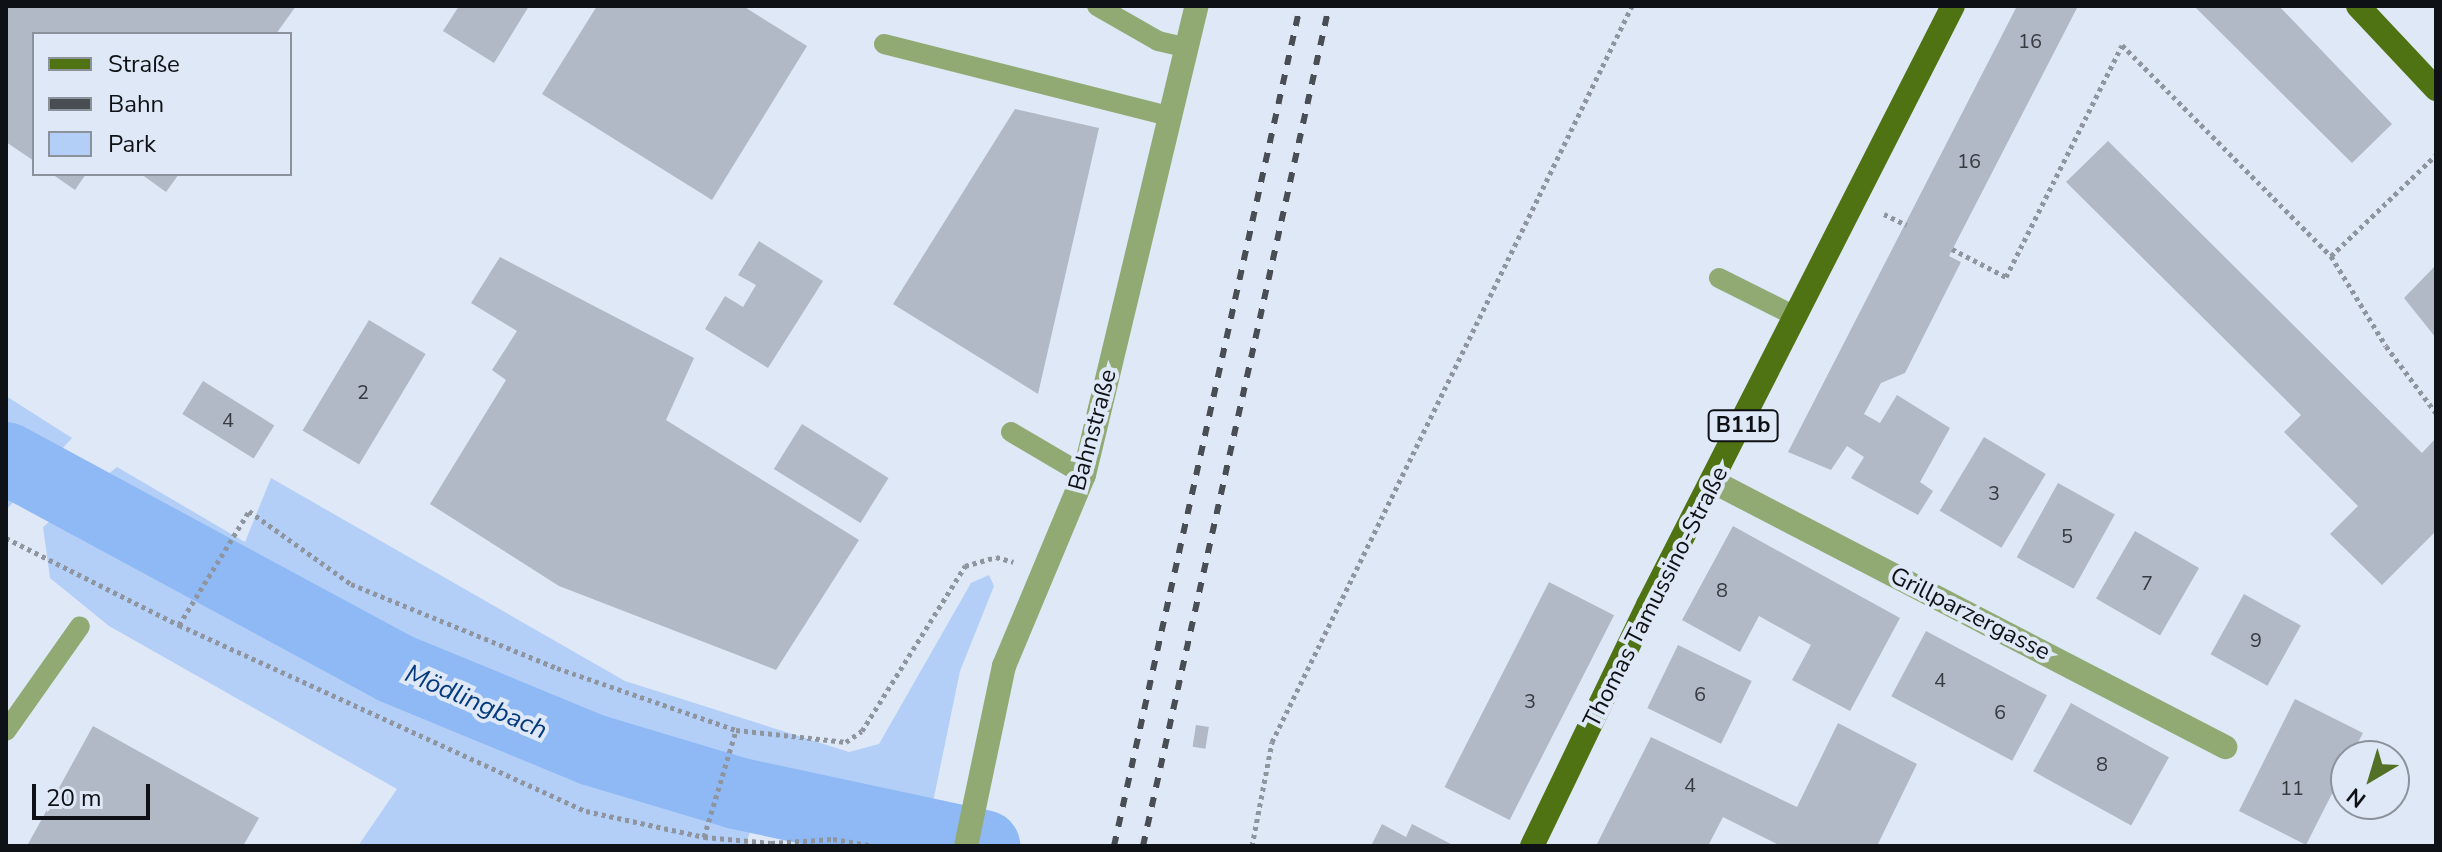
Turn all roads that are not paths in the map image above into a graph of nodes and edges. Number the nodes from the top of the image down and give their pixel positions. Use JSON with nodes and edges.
{"nodes":[{"id":1,"x":1097,"y":6,"type":"edge"},
{"id":2,"x":1197,"y":6,"type":"edge"},
{"id":3,"x":1953,"y":6,"type":"edge"},
{"id":4,"x":2358,"y":6,"type":"edge"},
{"id":5,"x":884,"y":44,"type":"dead end"},
{"id":6,"x":1188,"y":48,"type":"junction"},
{"id":7,"x":2436,"y":89,"type":"edge"},
{"id":8,"x":1172,"y":117,"type":"junction"},
{"id":9,"x":1719,"y":278,"type":"dead end"},
{"id":10,"x":1797,"y":317,"type":"junction"},
{"id":11,"x":1011,"y":432,"type":"dead end"},
{"id":12,"x":1084,"y":475,"type":"junction"},
{"id":13,"x":1714,"y":482,"type":"junction"},
{"id":14,"x":80,"y":626,"type":"dead end"},
{"id":15,"x":6,"y":731,"type":"edge"},
{"id":16,"x":2225,"y":747,"type":"dead end"},
{"id":17,"x":966,"y":846,"type":"edge"},
{"id":18,"x":1532,"y":846,"type":"edge"}],
"edges":[{"from":1,"to":6,"type":"lane"},
{"from":2,"to":6,"type":"street","name":"Bahnstraße"},
{"from":3,"to":10,"type":"main road","name":"Thomas Tamussino-Straße","number":"B11b"},
{"from":4,"to":7,"type":"main road"},
{"from":5,"to":8,"type":"lane"},
{"from":6,"to":8,"type":"street","name":"Bahnstraße"},
{"from":8,"to":12,"type":"street","name":"Bahnstraße"},
{"from":9,"to":10,"type":"lane"},
{"from":10,"to":13,"type":"main road","name":"Thomas Tamussino-Straße","number":"B11b"},
{"from":11,"to":12,"type":"lane"},
{"from":12,"to":17,"type":"street","name":"Bahnstraße"},
{"from":13,"to":16,"type":"street","name":"Grillparzergasse"},
{"from":13,"to":18,"type":"main road","name":"Thomas Tamussino-Straße","number":"B11b"},
{"from":14,"to":15,"type":"lane"}]}
